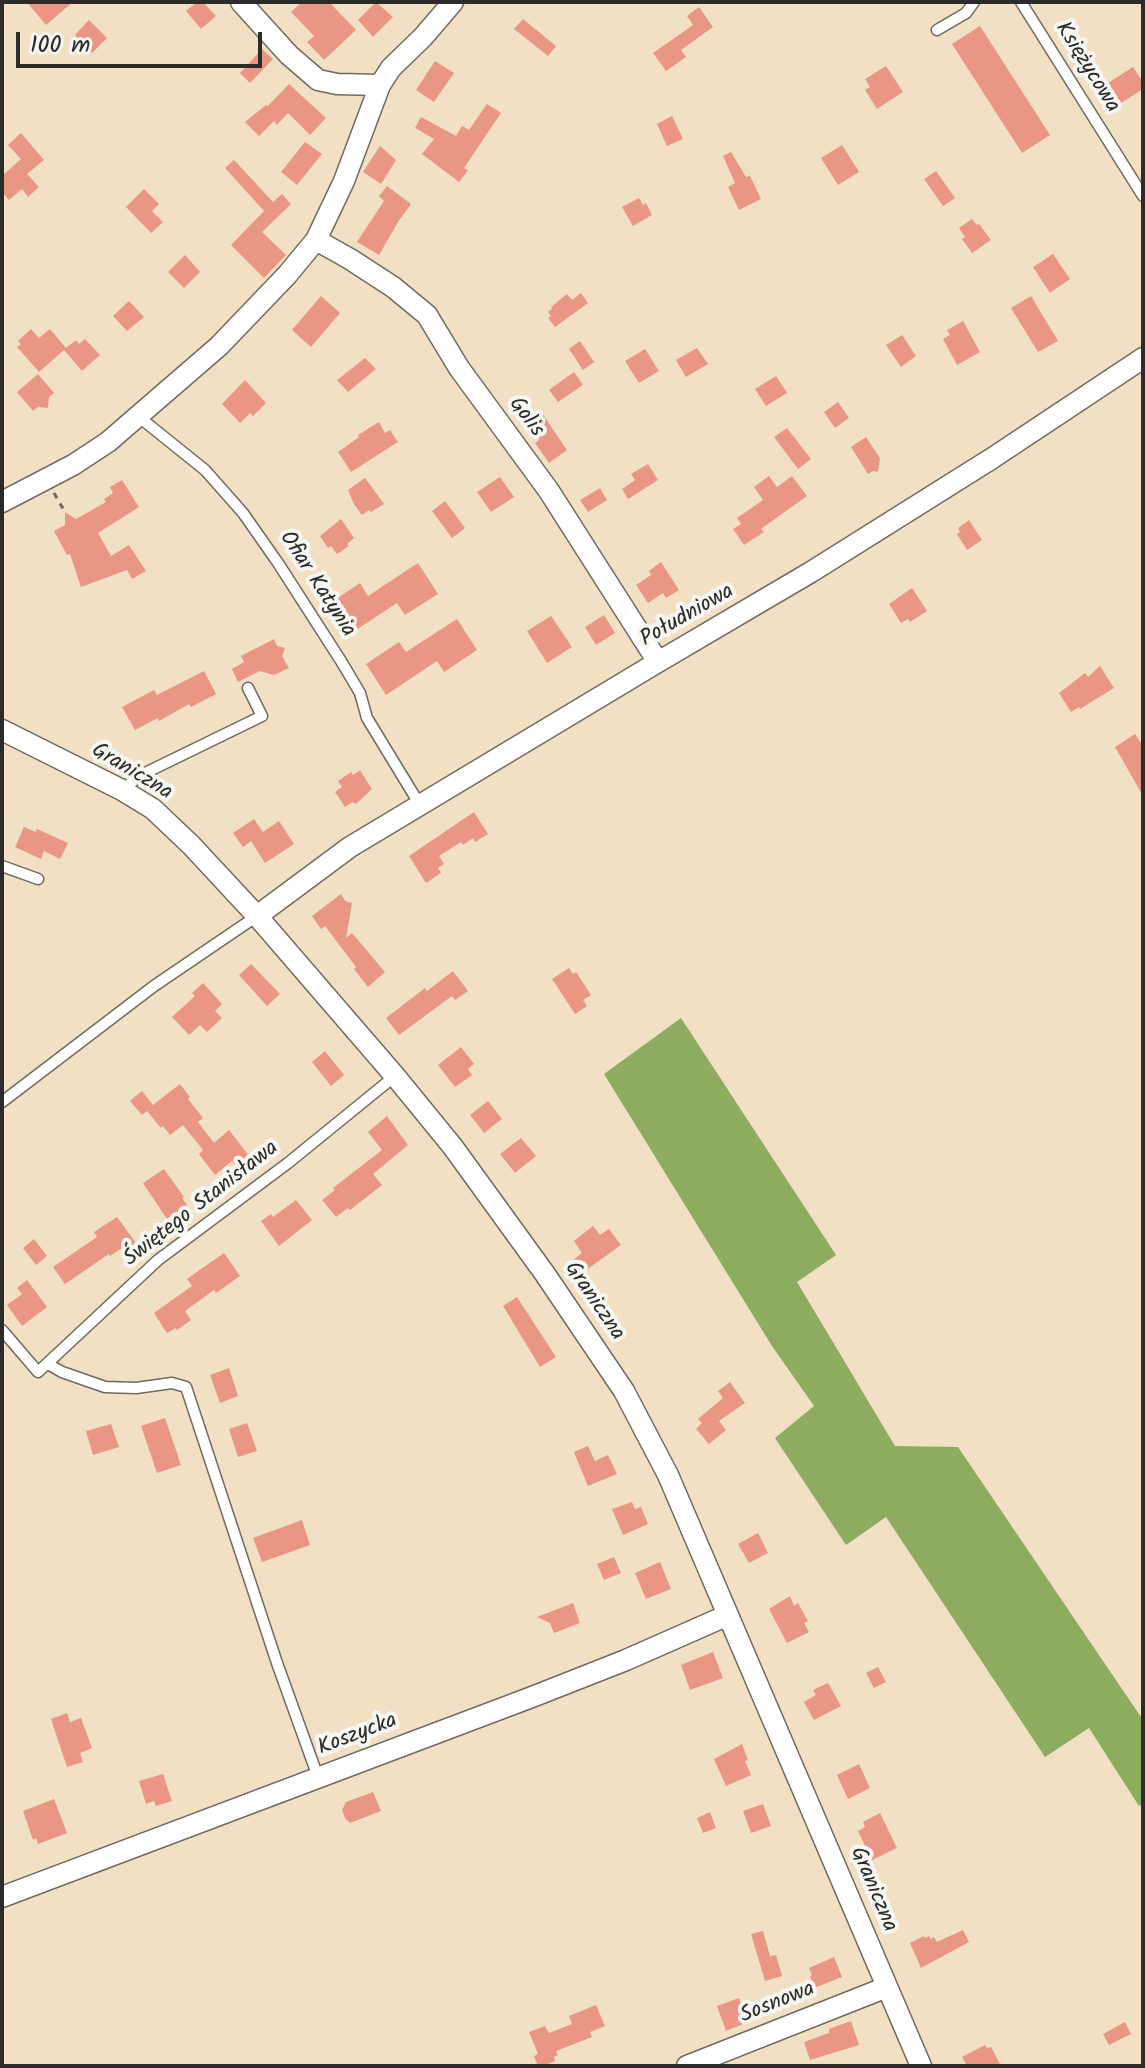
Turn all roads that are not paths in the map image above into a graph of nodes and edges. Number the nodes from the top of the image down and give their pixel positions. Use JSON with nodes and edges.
{"nodes":[{"id":1,"x":241,"y":2,"type":"edge"},
{"id":2,"x":453,"y":2,"type":"edge"},
{"id":3,"x":974,"y":2,"type":"edge"},
{"id":4,"x":1021,"y":2,"type":"edge"},
{"id":5,"x":937,"y":30,"type":"dead end"},
{"id":6,"x":380,"y":85,"type":"junction"},
{"id":7,"x":1143,"y":196,"type":"edge"},
{"id":8,"x":316,"y":240,"type":"junction"},
{"id":9,"x":1143,"y":358,"type":"edge"},
{"id":10,"x":139,"y":417,"type":"junction"},
{"id":11,"x":2,"y":502,"type":"edge"},
{"id":12,"x":658,"y":662,"type":"junction"},
{"id":13,"x":248,"y":688,"type":"dead end"},
{"id":14,"x":2,"y":730,"type":"edge"},
{"id":15,"x":122,"y":790,"type":"junction"},
{"id":16,"x":420,"y":805,"type":"junction"},
{"id":17,"x":2,"y":866,"type":"edge"},
{"id":18,"x":38,"y":879,"type":"dead end"},
{"id":19,"x":257,"y":916,"type":"junction"},
{"id":20,"x":395,"y":1076,"type":"junction"},
{"id":21,"x":2,"y":1102,"type":"edge"},
{"id":22,"x":2,"y":1330,"type":"edge"},
{"id":23,"x":48,"y":1364,"type":"junction"},
{"id":24,"x":728,"y":1615,"type":"junction"},
{"id":25,"x":318,"y":1777,"type":"junction"},
{"id":26,"x":2,"y":1897,"type":"edge"},
{"id":27,"x":887,"y":1987,"type":"junction"},
{"id":28,"x":687,"y":2066,"type":"edge"},
{"id":29,"x":921,"y":2066,"type":"edge"}],
"edges":[{"from":1,"to":6,"type":"street"},
{"from":2,"to":6,"type":"street"},
{"from":3,"to":5,"type":"lane"},
{"from":4,"to":7,"type":"lane","name":"Księżycowa"},
{"from":6,"to":8,"type":"street"},
{"from":8,"to":10,"type":"street"},
{"from":8,"to":12,"type":"street","name":"Golis"},
{"from":9,"to":12,"type":"street","name":"Południowa"},
{"from":10,"to":11,"type":"street"},
{"from":10,"to":16,"type":"lane","name":"Ofiar Katynia"},
{"from":12,"to":16,"type":"street","name":"Południowa"},
{"from":13,"to":15,"type":"lane"},
{"from":14,"to":15,"type":"street","name":"Graniczna"},
{"from":15,"to":19,"type":"street","name":"Graniczna"},
{"from":16,"to":19,"type":"street","name":"Południowa"},
{"from":17,"to":18,"type":"lane"},
{"from":19,"to":20,"type":"street","name":"Graniczna"},
{"from":19,"to":21,"type":"lane"},
{"from":20,"to":23,"type":"lane","name":"Świętego Stanisława"},
{"from":20,"to":24,"type":"street","name":"Graniczna"},
{"from":22,"to":23,"type":"lane","name":"Świętego Stanisława"},
{"from":23,"to":25,"type":"lane"},
{"from":24,"to":25,"type":"street","name":"Koszycka"},
{"from":24,"to":27,"type":"street","name":"Graniczna"},
{"from":25,"to":26,"type":"street","name":"Koszycka"},
{"from":27,"to":28,"type":"street","name":"Sosnowa"},
{"from":27,"to":29,"type":"street","name":"Graniczna"}]}
